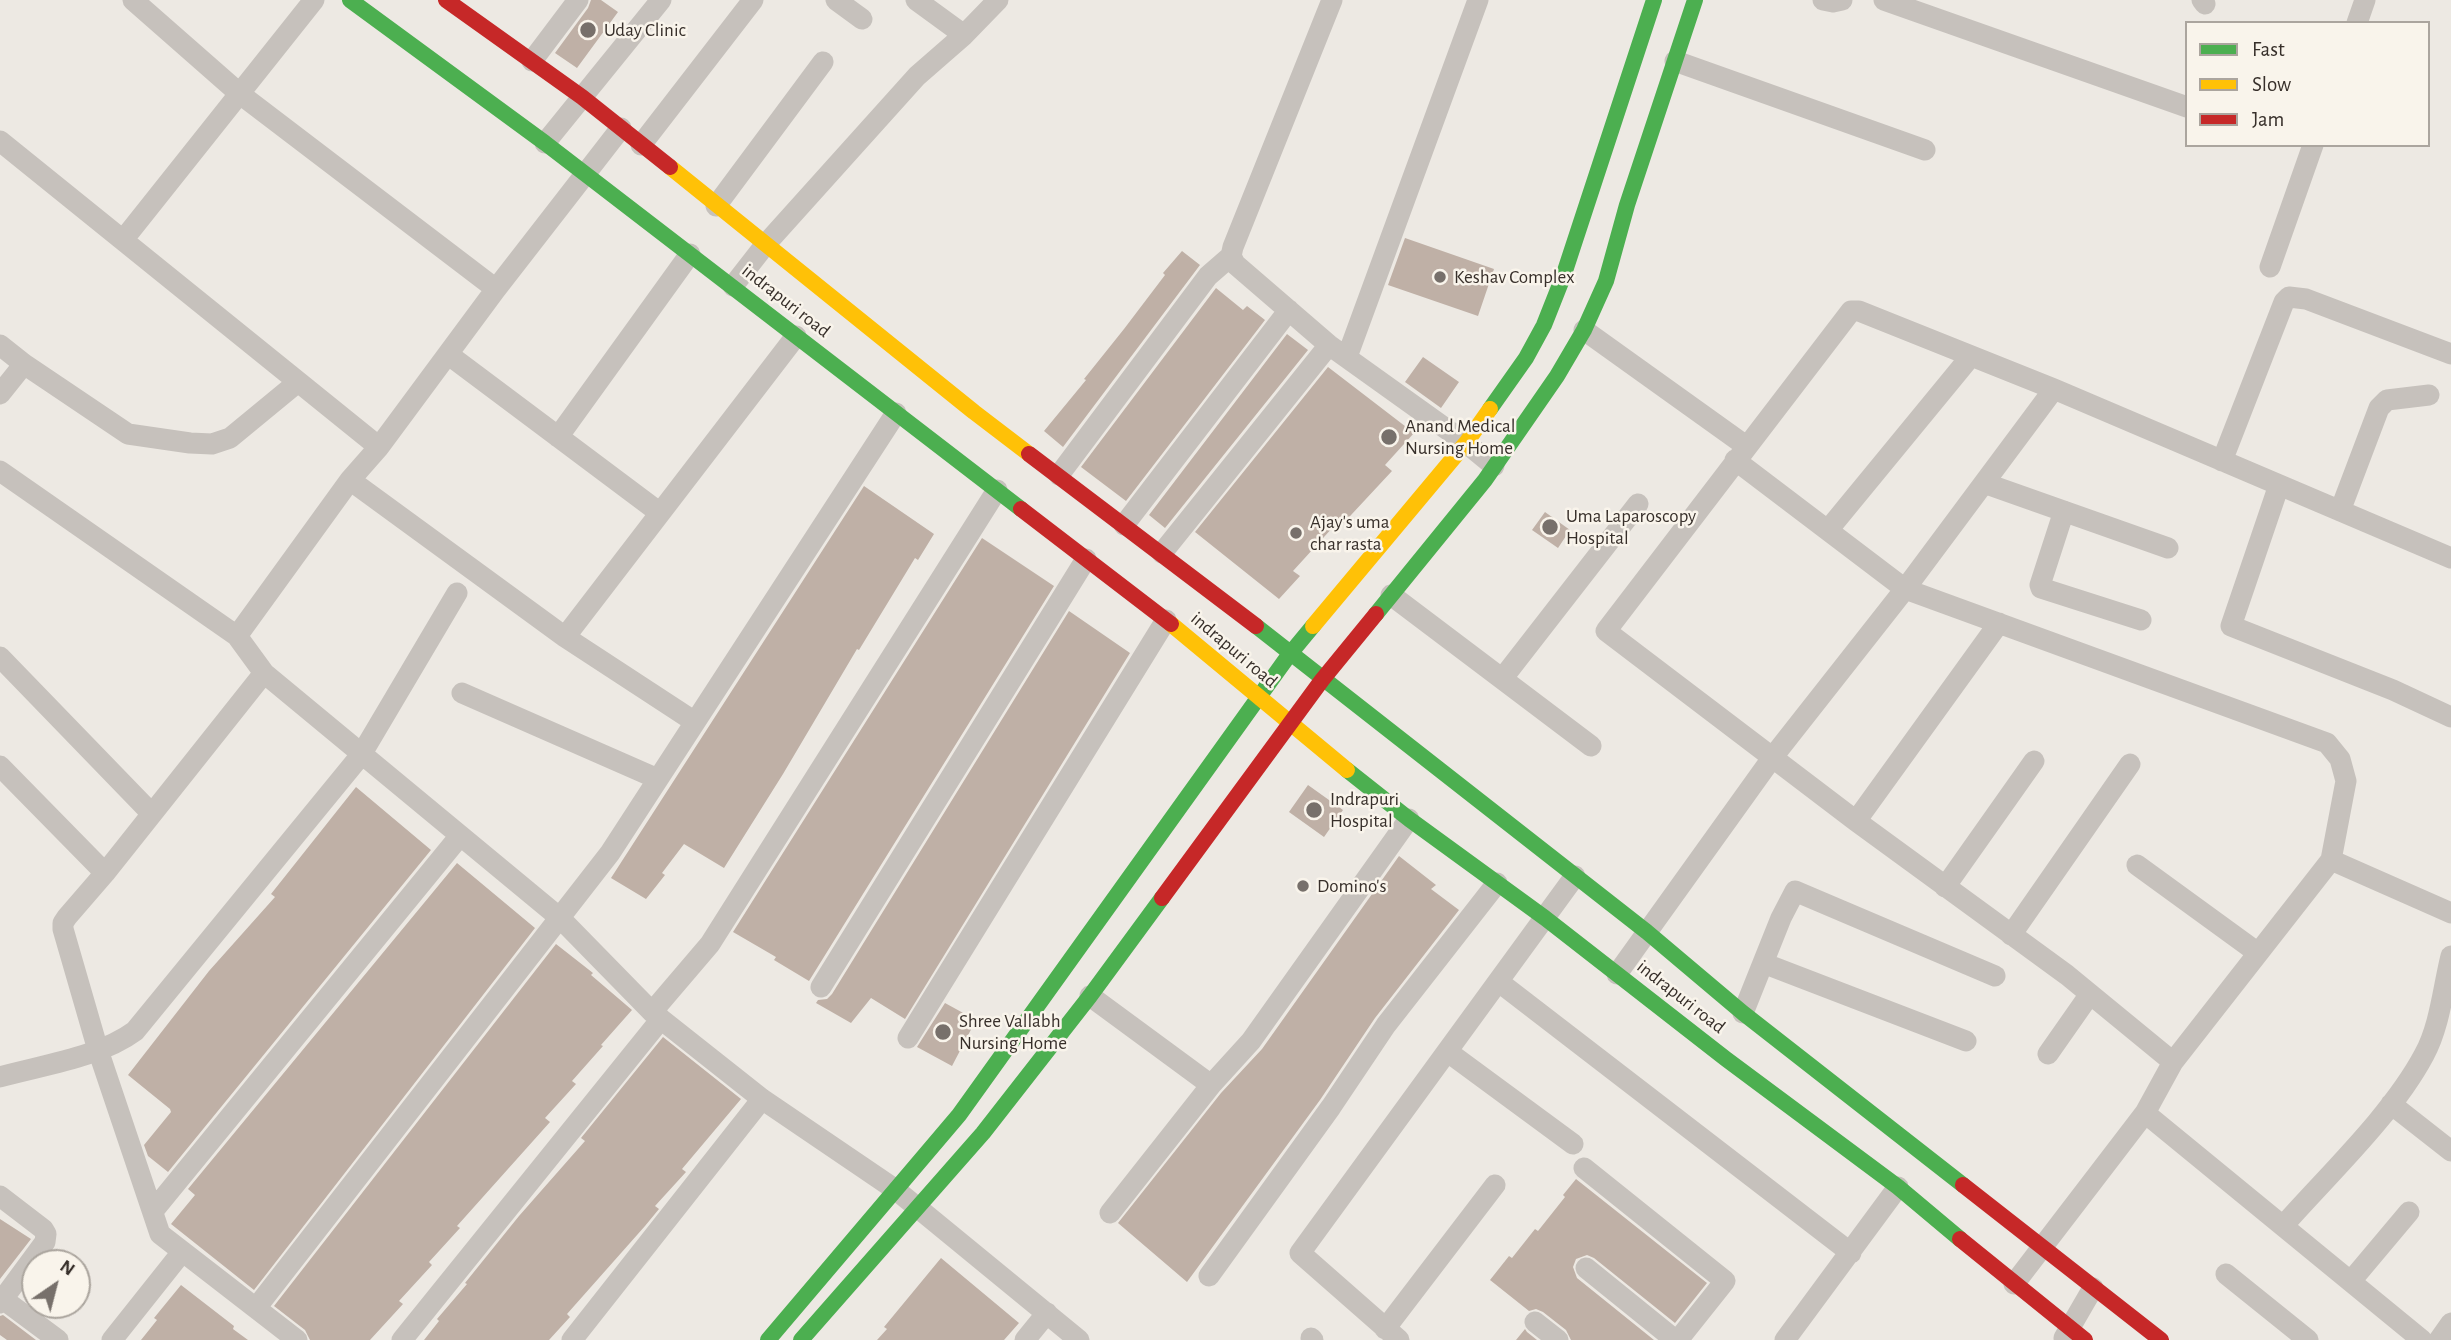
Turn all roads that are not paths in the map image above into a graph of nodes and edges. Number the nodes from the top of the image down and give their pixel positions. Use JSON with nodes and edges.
{"nodes":[{"id":1,"x":132,"y":0,"type":"edge"},
{"id":2,"x":314,"y":0,"type":"edge"},
{"id":3,"x":350,"y":0,"type":"edge"},
{"id":4,"x":446,"y":0,"type":"edge"},
{"id":5,"x":578,"y":0,"type":"edge"},
{"id":6,"x":661,"y":0,"type":"edge"},
{"id":7,"x":753,"y":0,"type":"edge"},
{"id":8,"x":836,"y":0,"type":"edge"},
{"id":9,"x":916,"y":0,"type":"edge"},
{"id":10,"x":998,"y":0,"type":"edge"},
{"id":11,"x":1332,"y":0,"type":"edge"},
{"id":12,"x":1478,"y":0,"type":"edge"},
{"id":13,"x":1654,"y":0,"type":"edge"},
{"id":14,"x":1693,"y":0,"type":"edge"},
{"id":15,"x":1823,"y":0,"type":"edge"},
{"id":16,"x":1842,"y":0,"type":"edge"},
{"id":17,"x":1884,"y":0,"type":"edge"},
{"id":18,"x":2365,"y":0,"type":"edge"},
{"id":19,"x":469,"y":7,"type":"edge"},
{"id":20,"x":862,"y":19,"type":"dead end"},
{"id":21,"x":2358,"y":21,"type":"edge"},
{"id":22,"x":964,"y":35,"type":"junction"},
{"id":23,"x":532,"y":61,"type":"junction"},
{"id":24,"x":1675,"y":61,"type":"junction"},
{"id":25,"x":823,"y":62,"type":"dead end"},
{"id":26,"x":240,"y":94,"type":"junction"},
{"id":27,"x":582,"y":97,"type":"junction"},
{"id":28,"x":2185,"y":106,"type":"edge"},
{"id":29,"x":621,"y":128,"type":"junction"},
{"id":30,"x":0,"y":141,"type":"edge"},
{"id":31,"x":545,"y":143,"type":"junction"},
{"id":32,"x":641,"y":145,"type":"junction"},
{"id":33,"x":2312,"y":147,"type":"edge"},
{"id":34,"x":1925,"y":150,"type":"dead end"},
{"id":35,"x":585,"y":173,"type":"junction"},
{"id":36,"x":1609,"y":200,"type":"junction"},
{"id":37,"x":716,"y":205,"type":"junction"},
{"id":38,"x":123,"y":240,"type":"junction"},
{"id":39,"x":765,"y":245,"type":"junction"},
{"id":40,"x":690,"y":254,"type":"junction"},
{"id":41,"x":1231,"y":256,"type":"junction"},
{"id":42,"x":2270,"y":267,"type":"dead end"},
{"id":43,"x":733,"y":286,"type":"junction"},
{"id":44,"x":496,"y":289,"type":"junction"},
{"id":45,"x":1289,"y":310,"type":"junction"},
{"id":46,"x":1584,"y":330,"type":"junction"},
{"id":47,"x":796,"y":336,"type":"junction"},
{"id":48,"x":0,"y":345,"type":"edge"},
{"id":49,"x":1329,"y":345,"type":"junction"},
{"id":50,"x":2451,"y":354,"type":"edge"},
{"id":51,"x":449,"y":355,"type":"junction"},
{"id":52,"x":1971,"y":356,"type":"junction"},
{"id":53,"x":1347,"y":357,"type":"junction"},
{"id":54,"x":24,"y":364,"type":"junction"},
{"id":55,"x":298,"y":382,"type":"junction"},
{"id":56,"x":2054,"y":389,"type":"junction"},
{"id":57,"x":0,"y":394,"type":"edge"},
{"id":58,"x":2429,"y":395,"type":"dead end"},
{"id":59,"x":896,"y":413,"type":"junction"},
{"id":60,"x":558,"y":437,"type":"junction"},
{"id":61,"x":1466,"y":443,"type":"junction"},
{"id":62,"x":379,"y":447,"type":"junction"},
{"id":63,"x":1740,"y":453,"type":"junction"},
{"id":64,"x":2222,"y":461,"type":"junction"},
{"id":65,"x":1494,"y":466,"type":"junction"},
{"id":66,"x":1059,"y":475,"type":"junction"},
{"id":67,"x":4,"y":480,"type":"edge"},
{"id":68,"x":350,"y":480,"type":"junction"},
{"id":69,"x":1984,"y":483,"type":"junction"},
{"id":70,"x":2279,"y":485,"type":"junction"},
{"id":71,"x":997,"y":490,"type":"junction"},
{"id":72,"x":1638,"y":504,"type":"dead end"},
{"id":73,"x":2063,"y":511,"type":"junction"},
{"id":74,"x":2340,"y":512,"type":"junction"},
{"id":75,"x":660,"y":513,"type":"junction"},
{"id":76,"x":1124,"y":525,"type":"junction"},
{"id":77,"x":1828,"y":530,"type":"junction"},
{"id":78,"x":2168,"y":548,"type":"dead end"},
{"id":79,"x":1162,"y":553,"type":"junction"},
{"id":80,"x":2451,"y":558,"type":"edge"},
{"id":81,"x":1086,"y":559,"type":"junction"},
{"id":82,"x":1905,"y":589,"type":"junction"},
{"id":83,"x":457,"y":593,"type":"dead end"},
{"id":84,"x":1391,"y":595,"type":"junction"},
{"id":85,"x":1166,"y":620,"type":"junction"},
{"id":86,"x":2141,"y":620,"type":"dead end"},
{"id":87,"x":1999,"y":623,"type":"junction"},
{"id":88,"x":237,"y":636,"type":"junction"},
{"id":89,"x":565,"y":637,"type":"junction"},
{"id":90,"x":1289,"y":655,"type":"junction"},
{"id":91,"x":0,"y":657,"type":"edge"},
{"id":92,"x":264,"y":673,"type":"junction"},
{"id":93,"x":1502,"y":678,"type":"junction"},
{"id":94,"x":1322,"y":680,"type":"junction"},
{"id":95,"x":463,"y":694,"type":"dead end"},
{"id":96,"x":1258,"y":697,"type":"junction"},
{"id":97,"x":2451,"y":717,"type":"edge"},
{"id":98,"x":695,"y":722,"type":"junction"},
{"id":99,"x":1290,"y":723,"type":"junction"},
{"id":100,"x":1591,"y":746,"type":"dead end"},
{"id":101,"x":361,"y":755,"type":"junction"},
{"id":102,"x":1772,"y":758,"type":"junction"},
{"id":103,"x":2034,"y":761,"type":"dead end"},
{"id":104,"x":2130,"y":764,"type":"dead end"},
{"id":105,"x":0,"y":766,"type":"edge"},
{"id":106,"x":658,"y":779,"type":"junction"},
{"id":107,"x":152,"y":814,"type":"junction"},
{"id":108,"x":1409,"y":818,"type":"junction"},
{"id":109,"x":1856,"y":821,"type":"junction"},
{"id":110,"x":459,"y":837,"type":"junction"},
{"id":111,"x":2331,"y":860,"type":"junction"},
{"id":112,"x":2137,"y":865,"type":"dead end"},
{"id":113,"x":105,"y":873,"type":"junction"},
{"id":114,"x":1575,"y":876,"type":"junction"},
{"id":115,"x":1497,"y":883,"type":"junction"},
{"id":116,"x":1945,"y":887,"type":"junction"},
{"id":117,"x":2451,"y":913,"type":"edge"},
{"id":118,"x":560,"y":918,"type":"junction"},
{"id":119,"x":1545,"y":918,"type":"junction"},
{"id":120,"x":1647,"y":932,"type":"junction"},
{"id":121,"x":2011,"y":935,"type":"junction"},
{"id":122,"x":2258,"y":953,"type":"junction"},
{"id":123,"x":2451,"y":956,"type":"edge"},
{"id":124,"x":1763,"y":963,"type":"junction"},
{"id":125,"x":1617,"y":974,"type":"junction"},
{"id":126,"x":1995,"y":976,"type":"dead end"},
{"id":127,"x":1499,"y":982,"type":"junction"},
{"id":128,"x":821,"y":987,"type":"dead end"},
{"id":129,"x":2090,"y":994,"type":"junction"},
{"id":130,"x":1090,"y":996,"type":"junction"},
{"id":131,"x":1743,"y":1013,"type":"junction"},
{"id":132,"x":657,"y":1015,"type":"junction"},
{"id":133,"x":908,"y":1038,"type":"dead end"},
{"id":134,"x":1966,"y":1041,"type":"dead end"},
{"id":135,"x":98,"y":1050,"type":"junction"},
{"id":136,"x":1448,"y":1052,"type":"junction"},
{"id":137,"x":2048,"y":1054,"type":"dead end"},
{"id":138,"x":2173,"y":1062,"type":"junction"},
{"id":139,"x":0,"y":1077,"type":"edge"},
{"id":140,"x":1211,"y":1085,"type":"junction"},
{"id":141,"x":762,"y":1099,"type":"junction"},
{"id":142,"x":2391,"y":1104,"type":"junction"},
{"id":143,"x":2145,"y":1113,"type":"junction"},
{"id":144,"x":1573,"y":1144,"type":"dead end"},
{"id":145,"x":2451,"y":1151,"type":"edge"},
{"id":146,"x":1584,"y":1168,"type":"dead end"},
{"id":147,"x":1495,"y":1185,"type":"dead end"},
{"id":148,"x":1898,"y":1187,"type":"junction"},
{"id":149,"x":896,"y":1190,"type":"junction"},
{"id":150,"x":0,"y":1196,"type":"edge"},
{"id":151,"x":917,"y":1206,"type":"junction"},
{"id":152,"x":153,"y":1211,"type":"junction"},
{"id":153,"x":2409,"y":1212,"type":"dead end"},
{"id":154,"x":1110,"y":1213,"type":"dead end"},
{"id":155,"x":2283,"y":1226,"type":"junction"},
{"id":156,"x":2041,"y":1248,"type":"junction"},
{"id":157,"x":182,"y":1252,"type":"junction"},
{"id":158,"x":1851,"y":1253,"type":"junction"},
{"id":159,"x":1586,"y":1268,"type":"dead end"},
{"id":160,"x":2226,"y":1274,"type":"dead end"},
{"id":161,"x":1209,"y":1276,"type":"dead end"},
{"id":162,"x":2351,"y":1282,"type":"junction"},
{"id":163,"x":2014,"y":1284,"type":"junction"},
{"id":164,"x":2093,"y":1288,"type":"junction"},
{"id":165,"x":1,"y":1300,"type":"edge"},
{"id":166,"x":256,"y":1308,"type":"junction"},
{"id":167,"x":1047,"y":1313,"type":"junction"},
{"id":168,"x":1535,"y":1322,"type":"dead end"},
{"id":169,"x":2451,"y":1323,"type":"edge"},
{"id":170,"x":1392,"y":1334,"type":"edge"},
{"id":171,"x":2072,"y":1336,"type":"edge"},
{"id":172,"x":58,"y":1340,"type":"edge"},
{"id":173,"x":112,"y":1340,"type":"edge"},
{"id":174,"x":297,"y":1340,"type":"edge"},
{"id":175,"x":402,"y":1340,"type":"edge"},
{"id":176,"x":572,"y":1340,"type":"edge"},
{"id":177,"x":768,"y":1340,"type":"edge"},
{"id":178,"x":801,"y":1340,"type":"edge"},
{"id":179,"x":1025,"y":1340,"type":"edge"},
{"id":180,"x":1079,"y":1340,"type":"edge"},
{"id":181,"x":1558,"y":1340,"type":"edge"},
{"id":182,"x":1676,"y":1340,"type":"edge"},
{"id":183,"x":1785,"y":1340,"type":"edge"},
{"id":184,"x":2161,"y":1340,"type":"edge"},
{"id":185,"x":2308,"y":1340,"type":"edge"},
{"id":186,"x":2422,"y":1340,"type":"edge"},
{"id":187,"x":2439,"y":1340,"type":"edge"}],
"edges":[{"from":1,"to":26,"type":"street"},
{"from":2,"to":26,"type":"street"},
{"from":3,"to":31,"type":"main road","name":"indrapuri road"},
{"from":4,"to":19,"type":"main road","name":"indrapuri road"},
{"from":5,"to":23,"type":"street"},
{"from":6,"to":27,"type":"street"},
{"from":7,"to":32,"type":"street"},
{"from":8,"to":20,"type":"street"},
{"from":9,"to":22,"type":"street"},
{"from":10,"to":22,"type":"street"},
{"from":11,"to":41,"type":"street"},
{"from":12,"to":53,"type":"street"},
{"from":13,"to":36,"type":"main road"},
{"from":14,"to":24,"type":"main road"},
{"from":15,"to":16,"type":"street"},
{"from":17,"to":28,"type":"street"},
{"from":18,"to":21,"type":"street"},
{"from":19,"to":23,"type":"main road","name":"indrapuri road"},
{"from":22,"to":39,"type":"street"},
{"from":23,"to":27,"type":"main road","name":"indrapuri road"},
{"from":24,"to":34,"type":"street"},
{"from":24,"to":36,"type":"main road"},
{"from":25,"to":37,"type":"street"},
{"from":26,"to":38,"type":"street"},
{"from":26,"to":44,"type":"street"},
{"from":27,"to":29,"type":"main road","name":"indrapuri road"},
{"from":27,"to":31,"type":"street"},
{"from":29,"to":32,"type":"main road","name":"indrapuri road"},
{"from":29,"to":35,"type":"street"},
{"from":30,"to":38,"type":"street"},
{"from":31,"to":35,"type":"main road","name":"indrapuri road"},
{"from":32,"to":37,"type":"main road","name":"indrapuri road"},
{"from":33,"to":42,"type":"street"},
{"from":35,"to":40,"type":"main road","name":"indrapuri road"},
{"from":35,"to":44,"type":"street"},
{"from":36,"to":46,"type":"main road"},
{"from":36,"to":61,"type":"main road"},
{"from":37,"to":39,"type":"main road","name":"indrapuri road"},
{"from":38,"to":55,"type":"street"},
{"from":39,"to":43,"type":"street"},
{"from":39,"to":66,"type":"main road","name":"indrapuri road"},
{"from":40,"to":43,"type":"main road","name":"indrapuri road"},
{"from":40,"to":60,"type":"street"},
{"from":41,"to":45,"type":"street"},
{"from":41,"to":66,"type":"street"},
{"from":43,"to":47,"type":"main road","name":"indrapuri road"},
{"from":44,"to":51,"type":"street"},
{"from":45,"to":49,"type":"street"},
{"from":45,"to":76,"type":"street"},
{"from":46,"to":63,"type":"street"},
{"from":46,"to":65,"type":"main road"},
{"from":47,"to":59,"type":"main road","name":"indrapuri road"},
{"from":47,"to":75,"type":"street"},
{"from":48,"to":54,"type":"street"},
{"from":49,"to":53,"type":"street"},
{"from":49,"to":79,"type":"street"},
{"from":50,"to":64,"type":"street"},
{"from":51,"to":60,"type":"street"},
{"from":51,"to":62,"type":"street"},
{"from":52,"to":56,"type":"street"},
{"from":52,"to":63,"type":"street"},
{"from":52,"to":77,"type":"street"},
{"from":53,"to":61,"type":"street"},
{"from":54,"to":55,"type":"street"},
{"from":54,"to":57,"type":"street"},
{"from":55,"to":62,"type":"street"},
{"from":56,"to":64,"type":"street"},
{"from":56,"to":69,"type":"street"},
{"from":58,"to":74,"type":"street"},
{"from":59,"to":71,"type":"main road","name":"indrapuri road"},
{"from":59,"to":98,"type":"street"},
{"from":60,"to":75,"type":"street"},
{"from":61,"to":65,"type":"street"},
{"from":61,"to":90,"type":"main road"},
{"from":62,"to":68,"type":"street"},
{"from":63,"to":77,"type":"street"},
{"from":63,"to":102,"type":"street"},
{"from":64,"to":70,"type":"street"},
{"from":65,"to":84,"type":"main road"},
{"from":66,"to":76,"type":"main road","name":"indrapuri road"},
{"from":67,"to":88,"type":"street"},
{"from":68,"to":88,"type":"street"},
{"from":68,"to":89,"type":"street"},
{"from":69,"to":73,"type":"street"},
{"from":69,"to":82,"type":"street"},
{"from":70,"to":74,"type":"street"},
{"from":70,"to":97,"type":"street"},
{"from":71,"to":81,"type":"main road","name":"indrapuri road"},
{"from":71,"to":132,"type":"street"},
{"from":72,"to":93,"type":"street"},
{"from":73,"to":78,"type":"street"},
{"from":73,"to":86,"type":"street"},
{"from":74,"to":80,"type":"street"},
{"from":75,"to":89,"type":"street"},
{"from":76,"to":79,"type":"main road","name":"indrapuri road"},
{"from":77,"to":82,"type":"street"},
{"from":79,"to":90,"type":"main road","name":"indrapuri road"},
{"from":81,"to":85,"type":"main road","name":"indrapuri road"},
{"from":81,"to":128,"type":"street"},
{"from":82,"to":87,"type":"street"},
{"from":82,"to":102,"type":"street"},
{"from":83,"to":101,"type":"street"},
{"from":84,"to":93,"type":"street"},
{"from":84,"to":94,"type":"main road"},
{"from":85,"to":96,"type":"main road","name":"indrapuri road"},
{"from":85,"to":133,"type":"street"},
{"from":87,"to":109,"type":"street"},
{"from":87,"to":111,"type":"street"},
{"from":88,"to":92,"type":"street"},
{"from":89,"to":98,"type":"street"},
{"from":90,"to":94,"type":"main road","name":"indrapuri road"},
{"from":90,"to":96,"type":"main road"},
{"from":91,"to":107,"type":"street"},
{"from":92,"to":101,"type":"street"},
{"from":92,"to":107,"type":"street"},
{"from":93,"to":100,"type":"street"},
{"from":94,"to":99,"type":"main road"},
{"from":94,"to":114,"type":"main road","name":"indrapuri road"},
{"from":95,"to":106,"type":"street"},
{"from":96,"to":99,"type":"main road","name":"indrapuri road"},
{"from":96,"to":149,"type":"main road"},
{"from":98,"to":106,"type":"street"},
{"from":99,"to":108,"type":"main road","name":"indrapuri road"},
{"from":99,"to":130,"type":"main road"},
{"from":101,"to":110,"type":"street"},
{"from":101,"to":135,"type":"street"},
{"from":102,"to":109,"type":"street"},
{"from":102,"to":120,"type":"street"},
{"from":103,"to":116,"type":"street"},
{"from":104,"to":121,"type":"street"},
{"from":105,"to":113,"type":"street"},
{"from":106,"to":118,"type":"street"},
{"from":107,"to":113,"type":"street"},
{"from":108,"to":115,"type":"main road","name":"indrapuri road"},
{"from":108,"to":140,"type":"street"},
{"from":109,"to":116,"type":"street"},
{"from":110,"to":118,"type":"street"},
{"from":110,"to":152,"type":"street"},
{"from":111,"to":117,"type":"street"},
{"from":111,"to":122,"type":"street"},
{"from":112,"to":122,"type":"street"},
{"from":113,"to":135,"type":"street"},
{"from":114,"to":119,"type":"street"},
{"from":114,"to":120,"type":"main road","name":"indrapuri road"},
{"from":115,"to":119,"type":"main road","name":"indrapuri road"},
{"from":115,"to":161,"type":"street"},
{"from":116,"to":121,"type":"street"},
{"from":118,"to":132,"type":"street"},
{"from":118,"to":166,"type":"street"},
{"from":119,"to":125,"type":"main road","name":"indrapuri road"},
{"from":119,"to":127,"type":"street"},
{"from":120,"to":125,"type":"street"},
{"from":120,"to":131,"type":"main road","name":"indrapuri road"},
{"from":121,"to":129,"type":"street"},
{"from":122,"to":138,"type":"street"},
{"from":123,"to":142,"type":"street"},
{"from":124,"to":126,"type":"street"},
{"from":124,"to":131,"type":"street"},
{"from":124,"to":134,"type":"street"},
{"from":125,"to":148,"type":"main road","name":"indrapuri road"},
{"from":127,"to":136,"type":"street"},
{"from":127,"to":158,"type":"street"},
{"from":129,"to":137,"type":"street"},
{"from":129,"to":138,"type":"street"},
{"from":130,"to":140,"type":"street"},
{"from":130,"to":151,"type":"main road"},
{"from":131,"to":156,"type":"main road","name":"indrapuri road"},
{"from":132,"to":141,"type":"street"},
{"from":132,"to":175,"type":"street"},
{"from":135,"to":139,"type":"street"},
{"from":135,"to":152,"type":"street"},
{"from":136,"to":144,"type":"street"},
{"from":136,"to":170,"type":"street"},
{"from":138,"to":143,"type":"street"},
{"from":140,"to":154,"type":"street"},
{"from":141,"to":149,"type":"street"},
{"from":141,"to":176,"type":"street"},
{"from":142,"to":145,"type":"street"},
{"from":142,"to":155,"type":"street"},
{"from":143,"to":155,"type":"street"},
{"from":143,"to":156,"type":"street"},
{"from":146,"to":182,"type":"street"},
{"from":147,"to":170,"type":"street"},
{"from":148,"to":158,"type":"street"},
{"from":148,"to":163,"type":"main road","name":"indrapuri road"},
{"from":149,"to":151,"type":"street"},
{"from":149,"to":177,"type":"main road"},
{"from":150,"to":165,"type":"street"},
{"from":151,"to":167,"type":"street"},
{"from":151,"to":178,"type":"main road"},
{"from":152,"to":157,"type":"street"},
{"from":153,"to":162,"type":"street"},
{"from":155,"to":162,"type":"street"},
{"from":156,"to":163,"type":"street"},
{"from":156,"to":164,"type":"main road","name":"indrapuri road"},
{"from":157,"to":166,"type":"street"},
{"from":157,"to":173,"type":"street"},
{"from":158,"to":183,"type":"street"},
{"from":159,"to":182,"type":"street"},
{"from":160,"to":185,"type":"street"},
{"from":162,"to":186,"type":"street"},
{"from":163,"to":171,"type":"main road","name":"indrapuri road"},
{"from":164,"to":171,"type":"street"},
{"from":164,"to":184,"type":"main road","name":"indrapuri road"},
{"from":165,"to":172,"type":"street"},
{"from":166,"to":174,"type":"street"},
{"from":167,"to":179,"type":"street"},
{"from":167,"to":180,"type":"street"},
{"from":168,"to":181,"type":"street"},
{"from":169,"to":187,"type":"street"}]}
